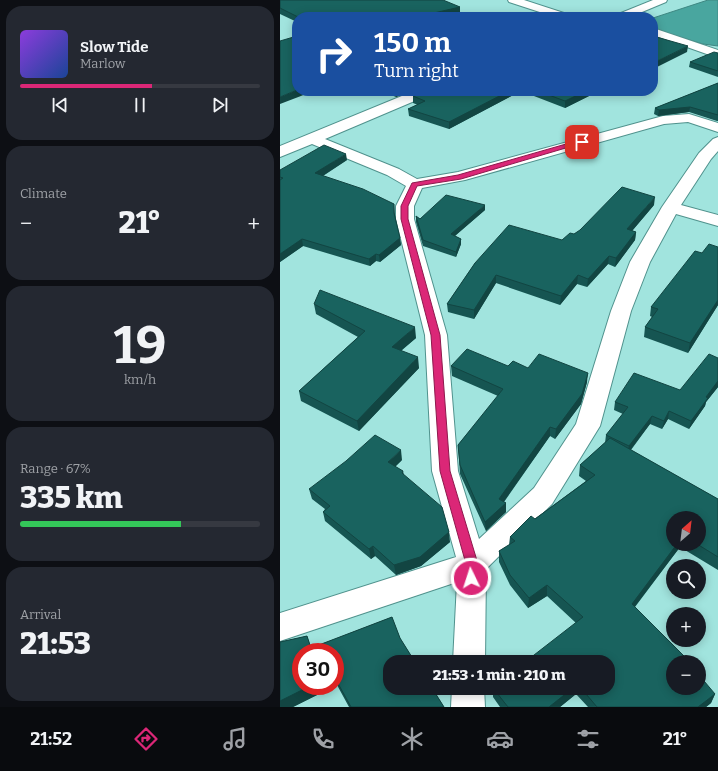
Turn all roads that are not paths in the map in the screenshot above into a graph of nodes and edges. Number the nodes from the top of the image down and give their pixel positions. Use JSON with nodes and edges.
{"nodes":[{"id":1,"x":513,"y":0,"type":"edge"},
{"id":2,"x":662,"y":0,"type":"edge"},
{"id":3,"x":550,"y":12,"type":"edge"},
{"id":4,"x":632,"y":12,"type":"edge"},
{"id":5,"x":658,"y":33,"type":"edge"},
{"id":6,"x":718,"y":54,"type":"edge"},
{"id":7,"x":414,"y":96,"type":"edge"},
{"id":8,"x":718,"y":128,"type":"edge"},
{"id":9,"x":312,"y":139,"type":"junction"},
{"id":10,"x":718,"y":142,"type":"edge"},
{"id":11,"x":280,"y":152,"type":"edge"},
{"id":12,"x":415,"y":184,"type":"junction"},
{"id":13,"x":671,"y":207,"type":"junction"},
{"id":14,"x":718,"y":221,"type":"edge"},
{"id":15,"x":472,"y":564,"type":"junction"},
{"id":16,"x":280,"y":627,"type":"edge"},
{"id":17,"x":469,"y":655,"type":"edge"},
{"id":18,"x":468,"y":695,"type":"edge"},
{"id":19,"x":468,"y":707,"type":"edge"}],
"edges":[{"from":1,"to":3,"type":"street"},
{"from":2,"to":4,"type":"street"},
{"from":5,"to":6,"type":"street"},
{"from":7,"to":9,"type":"street"},
{"from":8,"to":12,"type":"street"},
{"from":9,"to":11,"type":"street"},
{"from":9,"to":12,"type":"street"},
{"from":10,"to":13,"type":"street"},
{"from":12,"to":15,"type":"street"},
{"from":13,"to":14,"type":"street"},
{"from":13,"to":15,"type":"street"},
{"from":15,"to":16,"type":"street"},
{"from":15,"to":17,"type":"street"},
{"from":18,"to":19,"type":"street"}]}
